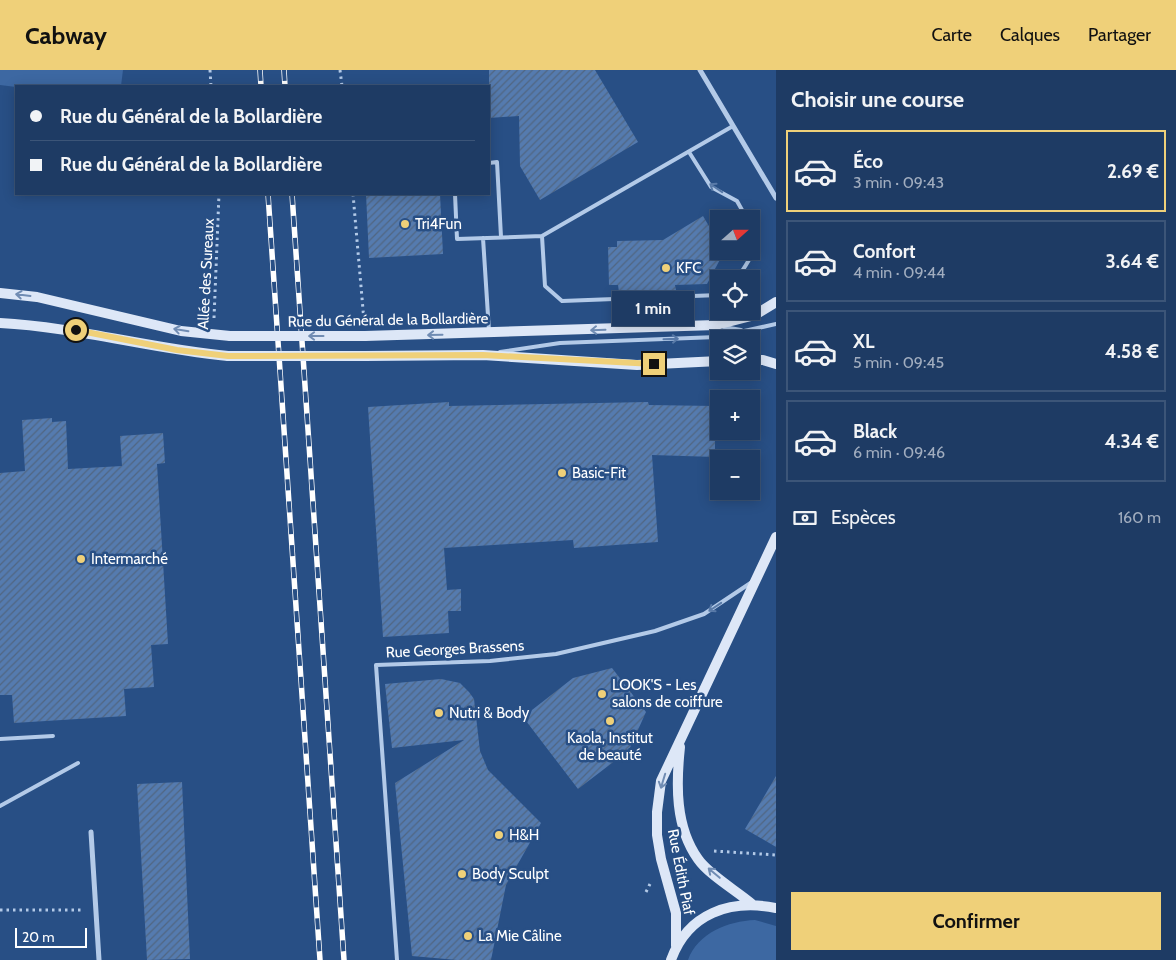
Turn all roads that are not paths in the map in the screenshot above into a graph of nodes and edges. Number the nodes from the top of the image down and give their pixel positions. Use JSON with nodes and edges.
{"nodes":[{"id":1,"x":700,"y":70,"type":"edge"},
{"id":2,"x":733,"y":126,"type":"junction"},
{"id":3,"x":689,"y":152,"type":"junction"},
{"id":4,"x":490,"y":163,"type":"edge"},
{"id":5,"x":455,"y":195,"type":"edge"},
{"id":6,"x":776,"y":198,"type":"edge"},
{"id":7,"x":742,"y":210,"type":"edge"},
{"id":8,"x":542,"y":236,"type":"junction"},
{"id":9,"x":501,"y":237,"type":"junction"},
{"id":10,"x":483,"y":238,"type":"junction"},
{"id":11,"x":0,"y":293,"type":"edge"},
{"id":12,"x":710,"y":295,"type":"edge"},
{"id":13,"x":776,"y":302,"type":"edge"},
{"id":14,"x":0,"y":323,"type":"edge"},
{"id":15,"x":776,"y":324,"type":"edge"},
{"id":16,"x":716,"y":325,"type":"junction"},
{"id":17,"x":739,"y":330,"type":"edge"},
{"id":18,"x":749,"y":330,"type":"edge"},
{"id":19,"x":489,"y":334,"type":"junction"},
{"id":20,"x":710,"y":337,"type":"edge"},
{"id":21,"x":483,"y":355,"type":"junction"},
{"id":22,"x":760,"y":360,"type":"edge"},
{"id":23,"x":710,"y":361,"type":"edge"},
{"id":24,"x":776,"y":364,"type":"edge"},
{"id":25,"x":776,"y":537,"type":"edge"},
{"id":26,"x":755,"y":580,"type":"junction"},
{"id":27,"x":53,"y":736,"type":"dead end"},
{"id":28,"x":681,"y":736,"type":"junction"},
{"id":29,"x":0,"y":739,"type":"edge"},
{"id":30,"x":78,"y":763,"type":"dead end"},
{"id":31,"x":0,"y":806,"type":"edge"},
{"id":32,"x":91,"y":832,"type":"dead end"},
{"id":33,"x":752,"y":904,"type":"junction"},
{"id":34,"x":776,"y":908,"type":"edge"},
{"id":35,"x":676,"y":946,"type":"junction"},
{"id":36,"x":99,"y":960,"type":"edge"},
{"id":37,"x":397,"y":960,"type":"edge"},
{"id":38,"x":670,"y":960,"type":"edge"}],
"edges":[{"from":1,"to":2,"type":"street"},
{"from":2,"to":3,"type":"lane"},
{"from":2,"to":6,"type":"street"},
{"from":7,"to":3,"type":"lane","one_way":true},
{"from":3,"to":8,"type":"lane"},
{"from":4,"to":9,"type":"lane"},
{"from":5,"to":10,"type":"lane"},
{"from":8,"to":9,"type":"lane"},
{"from":8,"to":12,"type":"lane"},
{"from":9,"to":10,"type":"lane"},
{"from":10,"to":19,"type":"lane"},
{"from":19,"to":11,"type":"main road","name":"Rue du Général de la Bollardière","one_way":true,"bridge":true},
{"from":13,"to":16,"type":"main road","name":"Rue du Général de la Bollardière"},
{"from":14,"to":21,"type":"main road","bridge":true},
{"from":15,"to":18,"type":"lane"},
{"from":16,"to":17,"type":"lane"},
{"from":16,"to":19,"type":"main road","name":"Rue du Général de la Bollardière","one_way":true},
{"from":21,"to":20,"type":"lane","one_way":true},
{"from":21,"to":23,"type":"main road"},
{"from":22,"to":24,"type":"main road"},
{"from":25,"to":26,"type":"main road"},
{"from":26,"to":28,"type":"main road"},
{"from":26,"to":37,"type":"lane","name":"Rue Georges Brassens","one_way":true},
{"from":27,"to":29,"type":"lane"},
{"from":33,"to":28,"type":"main road","name":"Rue Édith Piaf","one_way":true},
{"from":28,"to":35,"type":"main road","name":"Rue Édith Piaf","one_way":true},
{"from":30,"to":31,"type":"lane"},
{"from":32,"to":36,"type":"street"},
{"from":33,"to":34,"type":"main road"},
{"from":33,"to":35,"type":"main road"},
{"from":35,"to":38,"type":"main road"}]}
